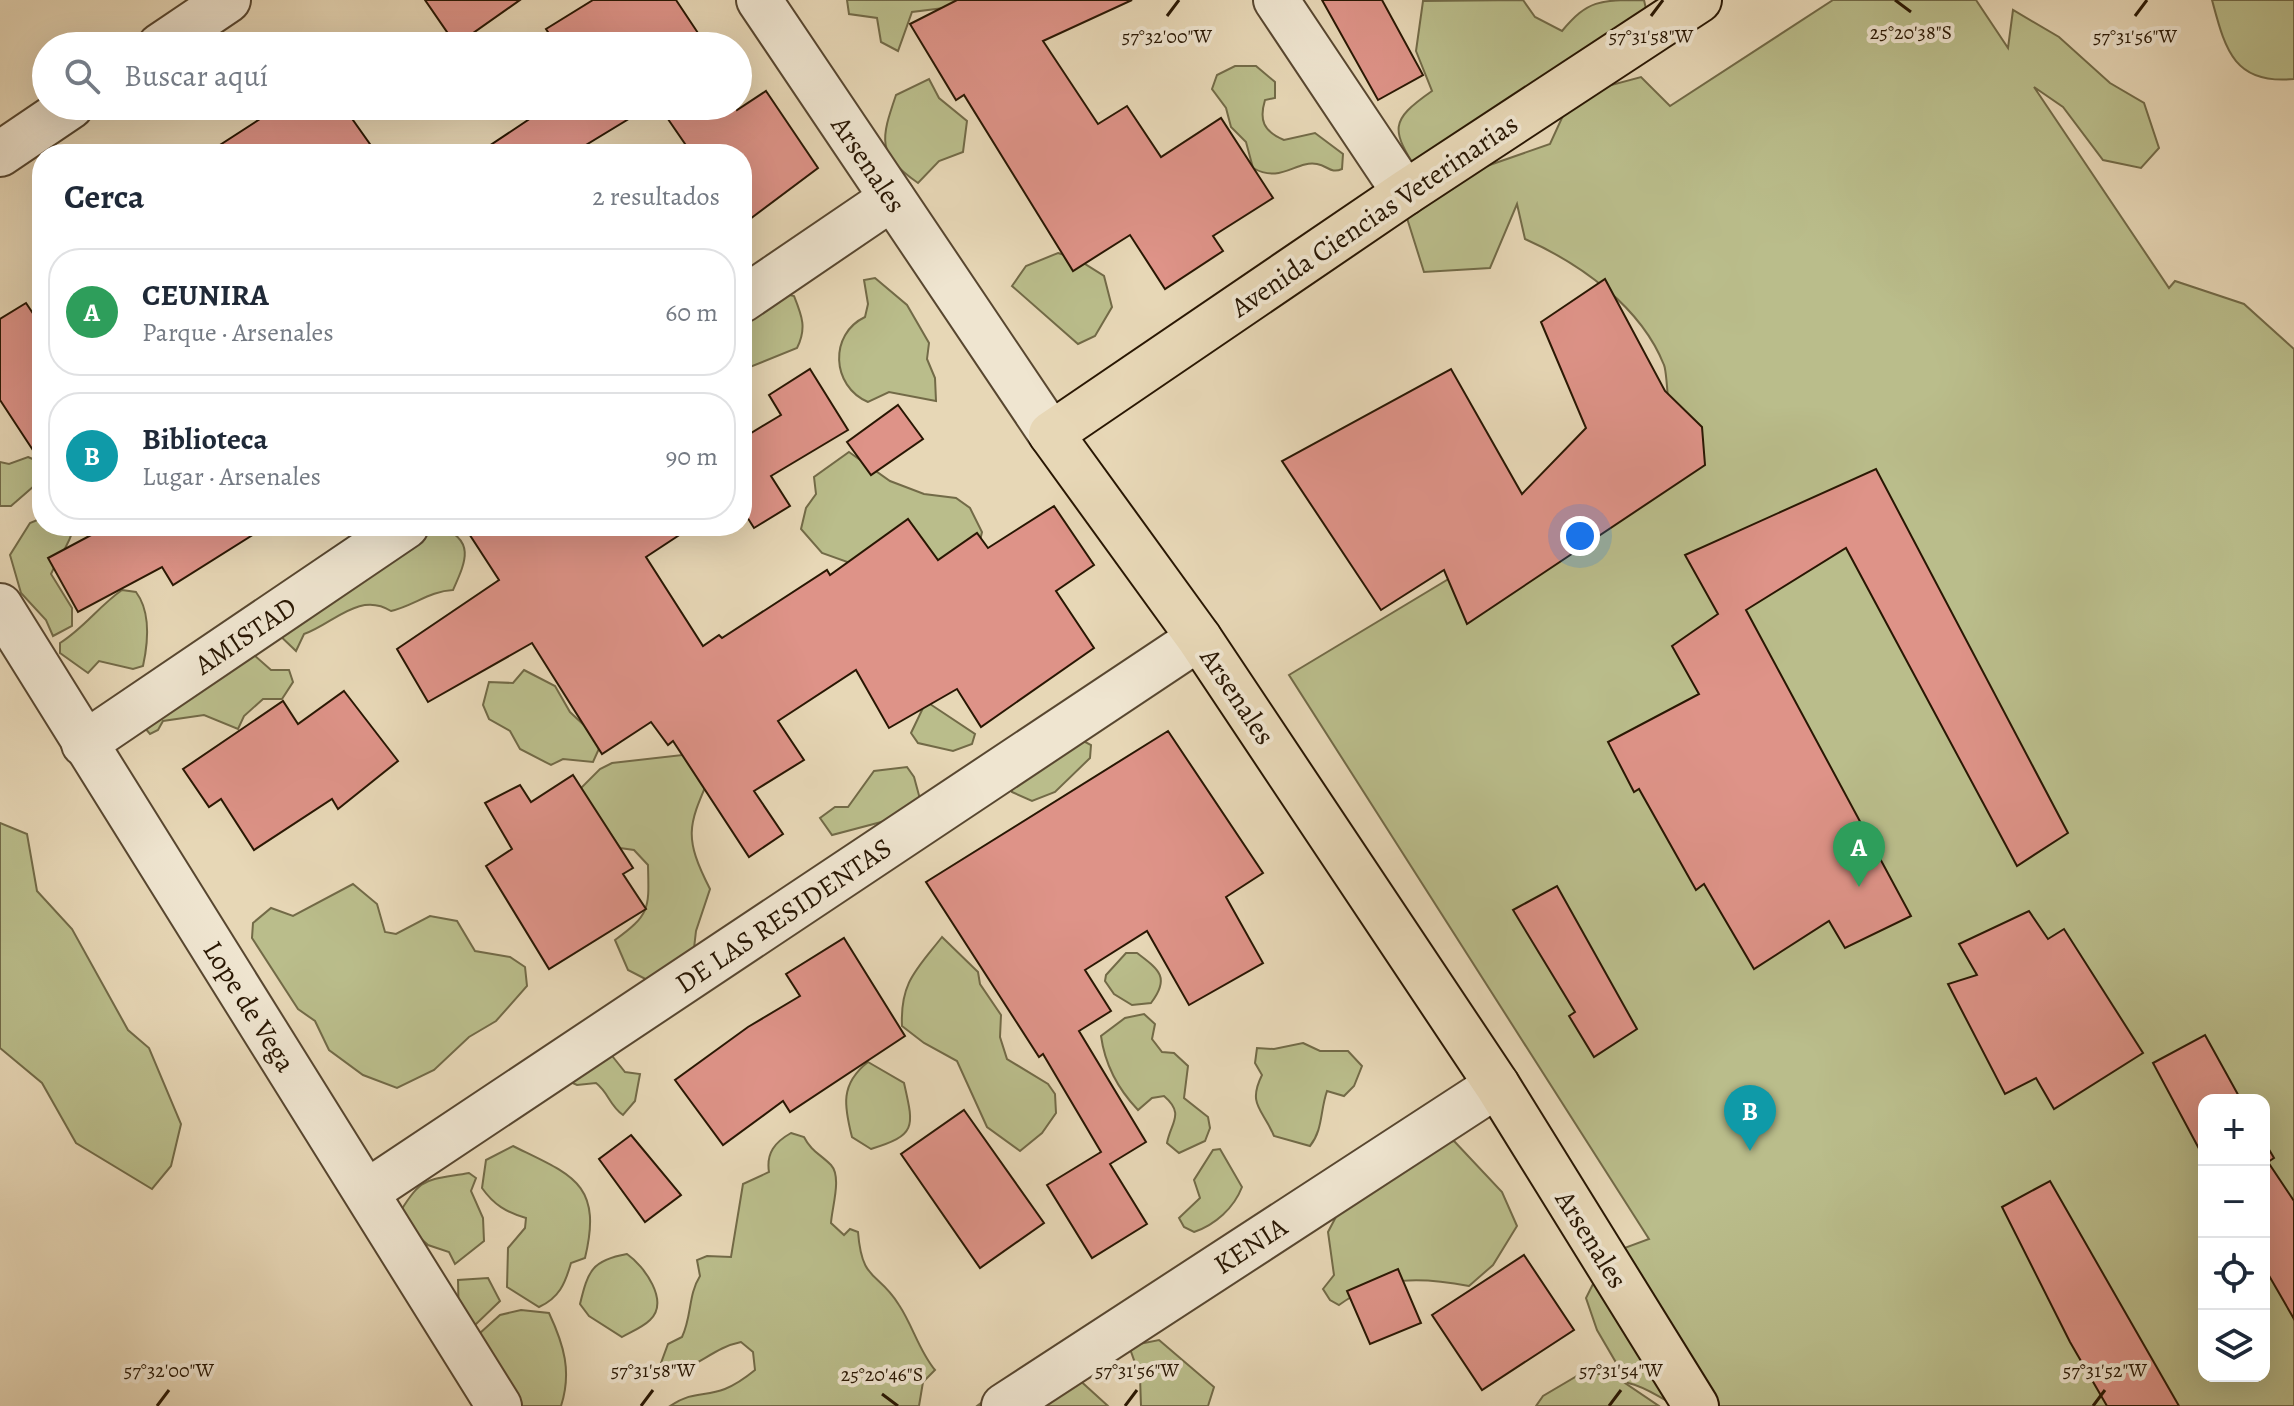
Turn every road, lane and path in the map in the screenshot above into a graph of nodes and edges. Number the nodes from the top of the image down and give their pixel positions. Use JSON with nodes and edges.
{"nodes":[{"id":1,"x":228,"y":0,"type":"edge"},
{"id":2,"x":759,"y":0,"type":"edge"},
{"id":3,"x":1276,"y":0,"type":"edge"},
{"id":4,"x":1699,"y":0,"type":"edge"},
{"id":5,"x":181,"y":32,"type":"edge"},
{"id":6,"x":50,"y":120,"type":"edge"},
{"id":7,"x":0,"y":154,"type":"edge"},
{"id":8,"x":1405,"y":193,"type":"junction"},
{"id":9,"x":892,"y":198,"type":"junction"},
{"id":10,"x":752,"y":293,"type":"edge"},
{"id":11,"x":1051,"y":434,"type":"junction"},
{"id":12,"x":391,"y":536,"type":"edge"},
{"id":13,"x":0,"y":606,"type":"edge"},
{"id":14,"x":1199,"y":638,"type":"junction"},
{"id":15,"x":84,"y":744,"type":"junction"},
{"id":16,"x":1497,"y":1085,"type":"junction"},
{"id":17,"x":367,"y":1192,"type":"junction"},
{"id":18,"x":499,"y":1406,"type":"edge"},
{"id":19,"x":1004,"y":1406,"type":"edge"},
{"id":20,"x":1696,"y":1406,"type":"edge"}],
"edges":[{"from":1,"to":5,"type":"street"},
{"from":2,"to":9,"type":"street","name":"Arsenales"},
{"from":3,"to":8,"type":"street"},
{"from":4,"to":8,"type":"main road","name":"Avenida Ciencias Veterinarias"},
{"from":6,"to":7,"type":"street"},
{"from":8,"to":11,"type":"main road","name":"Avenida Ciencias Veterinarias"},
{"from":9,"to":10,"type":"street"},
{"from":9,"to":11,"type":"street","name":"Arsenales"},
{"from":11,"to":14,"type":"main road","name":"Arsenales"},
{"from":12,"to":15,"type":"street","name":"AMISTAD"},
{"from":13,"to":15,"type":"street","name":"Lope de Vega"},
{"from":14,"to":16,"type":"main road","name":"Arsenales"},
{"from":14,"to":17,"type":"street","name":"DE LAS RESIDENTAS"},
{"from":15,"to":17,"type":"street","name":"Lope de Vega"},
{"from":16,"to":19,"type":"street","name":"KENIA"},
{"from":16,"to":20,"type":"main road","name":"Arsenales"},
{"from":17,"to":18,"type":"street","name":"Lope de Vega"}]}
